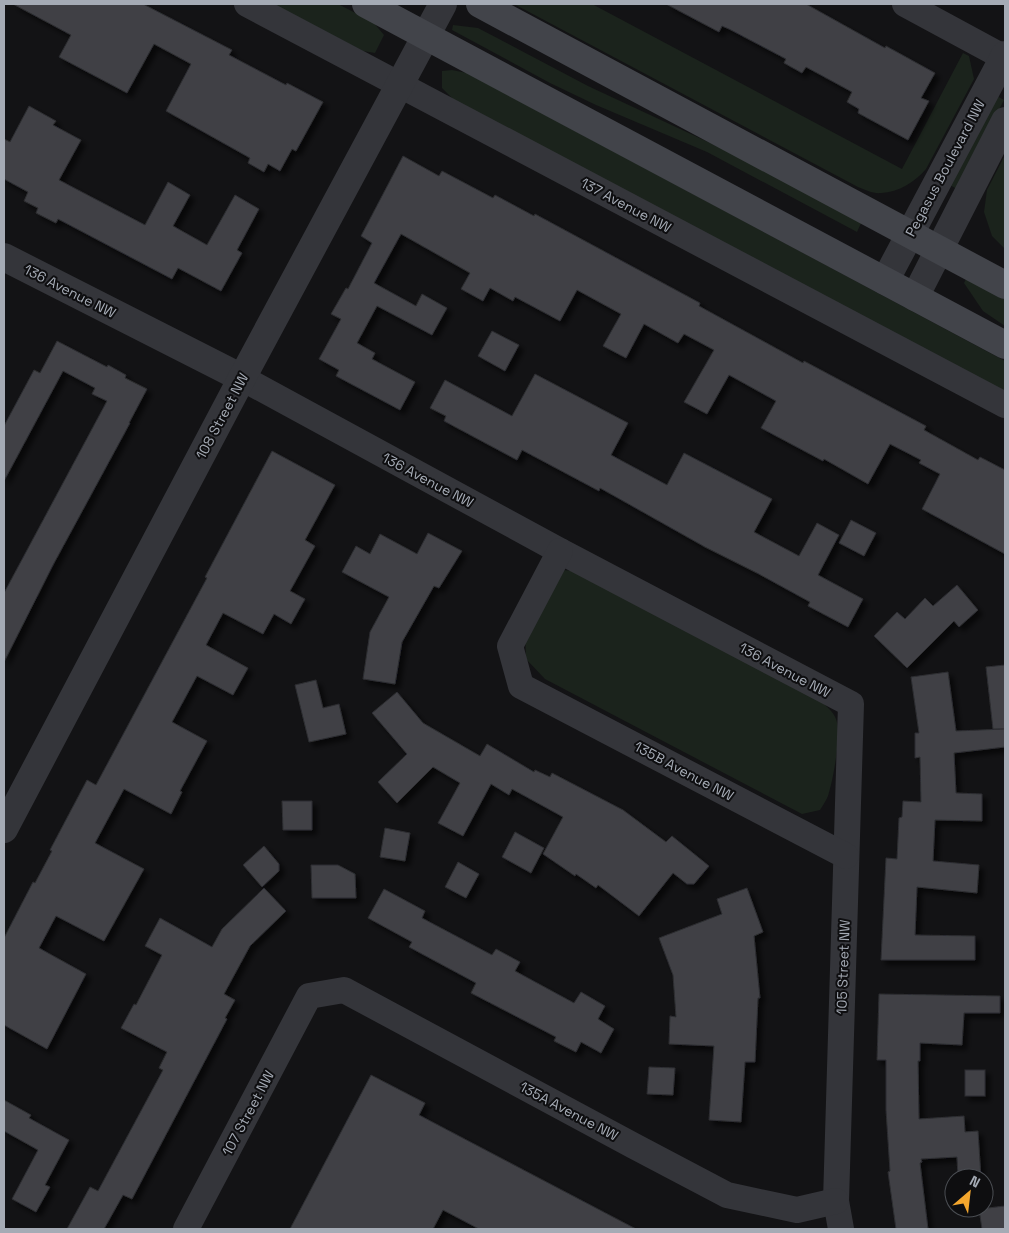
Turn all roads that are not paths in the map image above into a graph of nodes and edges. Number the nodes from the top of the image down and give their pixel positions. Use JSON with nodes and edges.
{"nodes":[{"id":1,"x":247,"y":4,"type":"edge"},
{"id":2,"x":366,"y":4,"type":"edge"},
{"id":3,"x":443,"y":4,"type":"edge"},
{"id":4,"x":480,"y":4,"type":"edge"},
{"id":5,"x":905,"y":4,"type":"edge"},
{"id":6,"x":426,"y":36,"type":"junction"},
{"id":7,"x":1005,"y":57,"type":"edge"},
{"id":8,"x":400,"y":85,"type":"junction"},
{"id":9,"x":1005,"y":121,"type":"edge"},
{"id":10,"x":910,"y":234,"type":"junction"},
{"id":11,"x":940,"y":250,"type":"junction"},
{"id":12,"x":4,"y":257,"type":"edge"},
{"id":13,"x":885,"y":281,"type":"junction"},
{"id":14,"x":1005,"y":284,"type":"edge"},
{"id":15,"x":915,"y":297,"type":"junction"},
{"id":16,"x":1005,"y":345,"type":"edge"},
{"id":17,"x":242,"y":378,"type":"junction"},
{"id":18,"x":1005,"y":404,"type":"edge"},
{"id":19,"x":560,"y":551,"type":"junction"},
{"id":20,"x":851,"y":704,"type":"joint"},
{"id":21,"x":4,"y":829,"type":"edge"},
{"id":22,"x":846,"y":856,"type":"junction"},
{"id":23,"x":309,"y":996,"type":"joint"},
{"id":24,"x":836,"y":1201,"type":"junction"},
{"id":25,"x":186,"y":1229,"type":"edge"},
{"id":26,"x":841,"y":1229,"type":"edge"}],
"edges":[{"from":1,"to":8,"type":"street","name":"137 Avenue NW"},
{"from":2,"to":6,"type":"main road"},
{"from":3,"to":6,"type":"street","name":"108 Street NW"},
{"from":4,"to":10,"type":"main road"},
{"from":5,"to":7,"type":"street"},
{"from":6,"to":8,"type":"street","name":"108 Street NW"},
{"from":6,"to":13,"type":"main road"},
{"from":7,"to":10,"type":"street","name":"Pegasus Boulevard NW"},
{"from":8,"to":17,"type":"street","name":"108 Street NW"},
{"from":8,"to":18,"type":"street","name":"137 Avenue NW"},
{"from":9,"to":11,"type":"street"},
{"from":10,"to":11,"type":"main road"},
{"from":10,"to":13,"type":"street","name":"Pegasus Boulevard NW"},
{"from":11,"to":14,"type":"main road"},
{"from":11,"to":15,"type":"street"},
{"from":12,"to":17,"type":"street","name":"136 Avenue NW"},
{"from":13,"to":15,"type":"main road"},
{"from":15,"to":16,"type":"main road"},
{"from":17,"to":19,"type":"street","name":"136 Avenue NW"},
{"from":17,"to":21,"type":"street","name":"108 Street NW"},
{"from":19,"to":20,"type":"street","name":"136 Avenue NW"},
{"from":19,"to":22,"type":"street","name":"135B Avenue NW"},
{"from":20,"to":22,"type":"street","name":"105 Street NW"},
{"from":22,"to":24,"type":"street","name":"105 Street NW"},
{"from":23,"to":24,"type":"street","name":"135A Avenue NW"},
{"from":23,"to":25,"type":"street","name":"107 Street NW"},
{"from":24,"to":26,"type":"street","name":"105 Street NW"}]}
